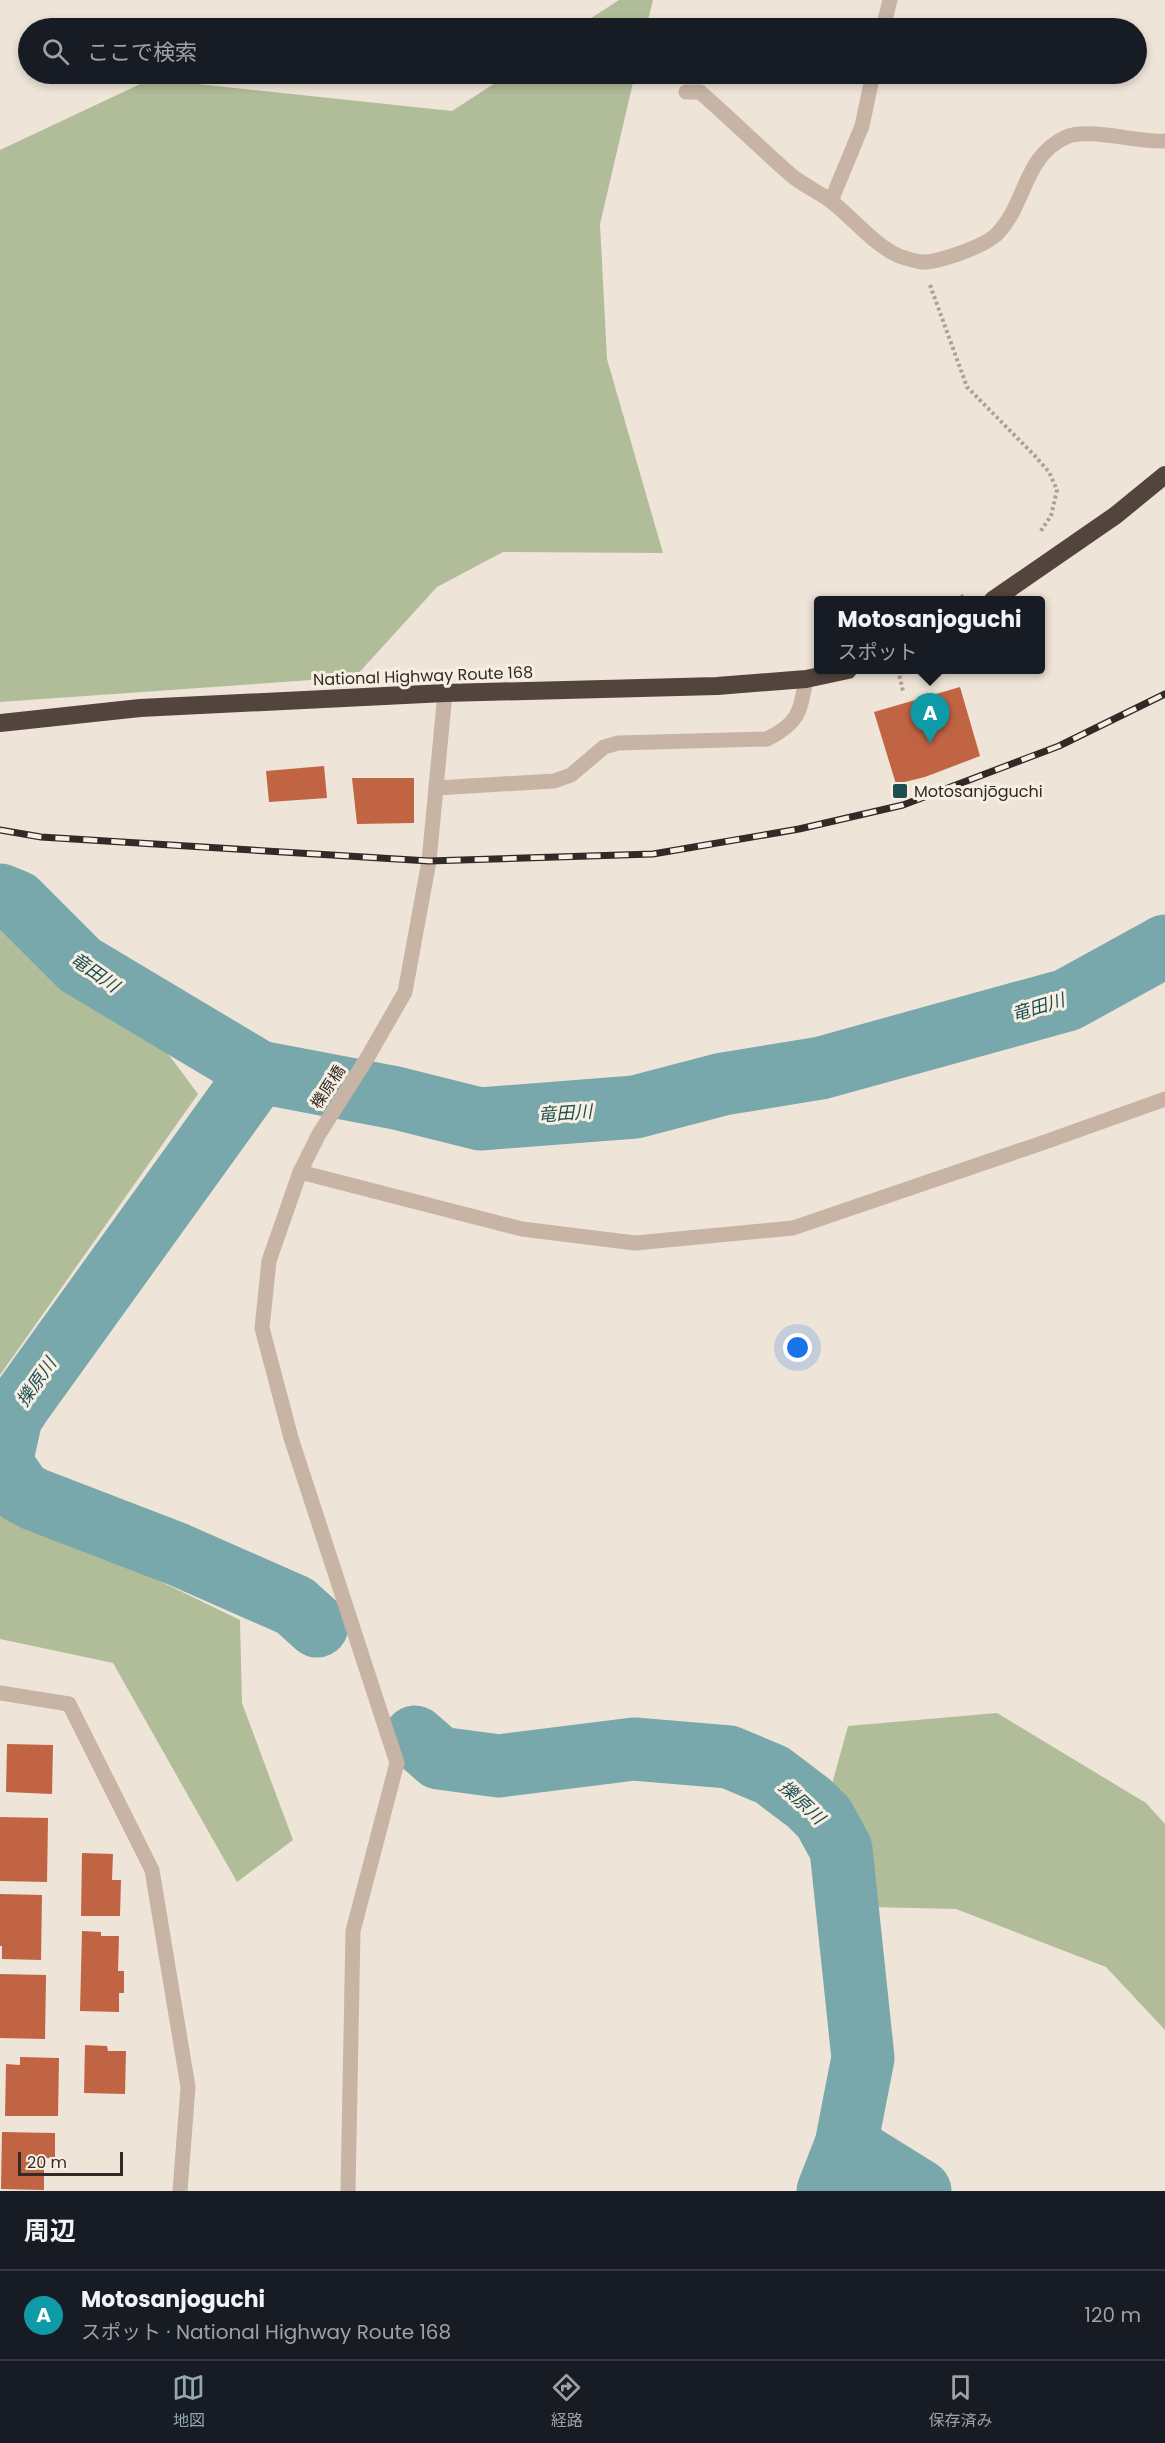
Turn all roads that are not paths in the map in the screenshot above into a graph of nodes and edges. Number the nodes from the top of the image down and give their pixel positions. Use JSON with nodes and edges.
{"nodes":[{"id":1,"x":890,"y":0,"type":"edge"},
{"id":2,"x":886,"y":18,"type":"edge"},
{"id":3,"x":871,"y":84,"type":"edge"},
{"id":4,"x":686,"y":92,"type":"dead end"},
{"id":5,"x":1165,"y":141,"type":"edge"},
{"id":6,"x":831,"y":201,"type":"junction"},
{"id":7,"x":1165,"y":475,"type":"edge"},
{"id":8,"x":999,"y":596,"type":"edge"},
{"id":9,"x":827,"y":674,"type":"edge"},
{"id":10,"x":806,"y":679,"type":"junction"},
{"id":11,"x":445,"y":693,"type":"junction"},
{"id":12,"x":0,"y":723,"type":"edge"},
{"id":13,"x":436,"y":788,"type":"junction"},
{"id":14,"x":1165,"y":1099,"type":"edge"},
{"id":15,"x":300,"y":1172,"type":"junction"},
{"id":16,"x":0,"y":1693,"type":"edge"},
{"id":17,"x":180,"y":2191,"type":"edge"},
{"id":18,"x":348,"y":2191,"type":"edge"}],
"edges":[{"from":1,"to":2,"type":"street"},
{"from":3,"to":6,"type":"street"},
{"from":4,"to":6,"type":"street"},
{"from":5,"to":6,"type":"street"},
{"from":7,"to":8,"type":"highway"},
{"from":9,"to":10,"type":"highway","name":"National Highway Route 168"},
{"from":10,"to":11,"type":"highway","name":"National Highway Route 168"},
{"from":10,"to":13,"type":"street"},
{"from":11,"to":12,"type":"highway","name":"National Highway Route 168"},
{"from":11,"to":13,"type":"street","name":"櫟原橋"},
{"from":13,"to":15,"type":"street","name":"櫟原橋"},
{"from":14,"to":15,"type":"street"},
{"from":15,"to":18,"type":"street","name":"櫟原橋"},
{"from":16,"to":17,"type":"street"}]}
